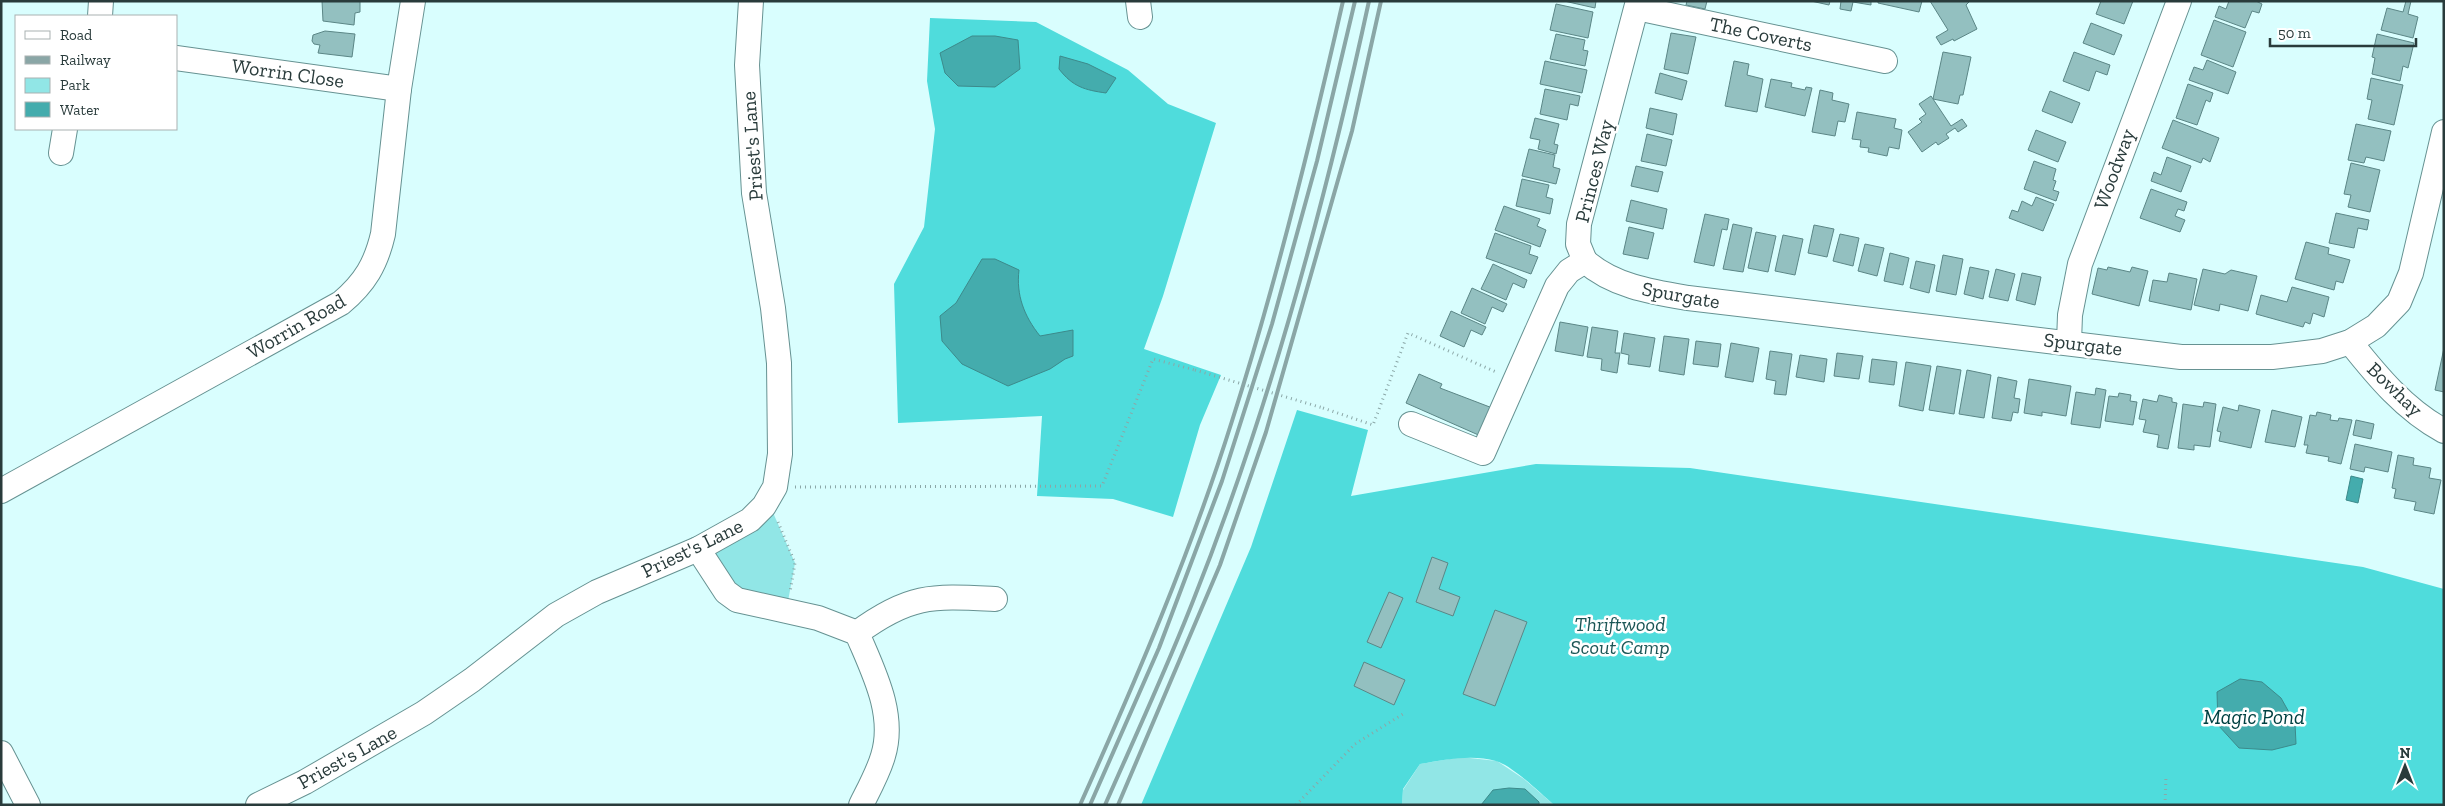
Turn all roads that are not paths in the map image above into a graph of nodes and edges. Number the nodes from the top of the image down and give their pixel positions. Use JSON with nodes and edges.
{"nodes":[{"id":1,"x":101,"y":1,"type":"edge"},
{"id":2,"x":413,"y":1,"type":"edge"},
{"id":3,"x":751,"y":1,"type":"edge"},
{"id":4,"x":2179,"y":1,"type":"edge"},
{"id":5,"x":1638,"y":4,"type":"edge"},
{"id":6,"x":100,"y":15,"type":"edge"},
{"id":7,"x":178,"y":58,"type":"edge"},
{"id":8,"x":1885,"y":61,"type":"dead end"},
{"id":9,"x":399,"y":89,"type":"junction"},
{"id":10,"x":66,"y":130,"type":"edge"},
{"id":11,"x":2444,"y":132,"type":"edge"},
{"id":12,"x":61,"y":153,"type":"dead end"},
{"id":13,"x":1585,"y":261,"type":"junction"},
{"id":14,"x":2068,"y":342,"type":"junction"},
{"id":15,"x":2350,"y":342,"type":"junction"},
{"id":16,"x":1412,"y":424,"type":"dead end"},
{"id":17,"x":2444,"y":431,"type":"edge"},
{"id":18,"x":1,"y":491,"type":"edge"},
{"id":19,"x":698,"y":549,"type":"junction"},
{"id":20,"x":995,"y":599,"type":"dead end"},
{"id":21,"x":857,"y":633,"type":"junction"},
{"id":22,"x":1,"y":753,"type":"edge"},
{"id":23,"x":28,"y":805,"type":"edge"},
{"id":24,"x":258,"y":805,"type":"edge"},
{"id":25,"x":860,"y":805,"type":"edge"}],
"edges":[{"from":1,"to":6,"type":"street"},
{"from":2,"to":9,"type":"street","name":"Worrin Road"},
{"from":3,"to":19,"type":"street","name":"Priest's Lane"},
{"from":4,"to":14,"type":"street","name":"Woodway"},
{"from":5,"to":8,"type":"street","name":"The Coverts"},
{"from":5,"to":13,"type":"street","name":"Princes Way"},
{"from":7,"to":9,"type":"street","name":"Worrin Close"},
{"from":9,"to":18,"type":"street","name":"Worrin Road"},
{"from":10,"to":12,"type":"street"},
{"from":11,"to":15,"type":"street","name":"Spurgate"},
{"from":13,"to":14,"type":"street","name":"Spurgate"},
{"from":13,"to":16,"type":"street"},
{"from":14,"to":15,"type":"street","name":"Spurgate"},
{"from":15,"to":17,"type":"street","name":"Bowhay"},
{"from":19,"to":21,"type":"street"},
{"from":19,"to":24,"type":"street","name":"Priest's Lane"},
{"from":20,"to":21,"type":"street"},
{"from":21,"to":25,"type":"street"},
{"from":22,"to":23,"type":"street"}]}
